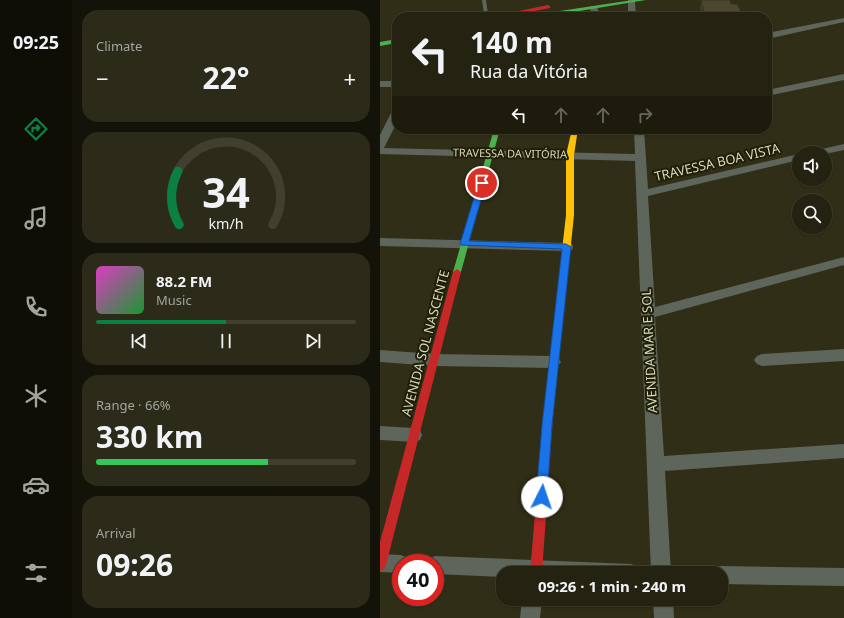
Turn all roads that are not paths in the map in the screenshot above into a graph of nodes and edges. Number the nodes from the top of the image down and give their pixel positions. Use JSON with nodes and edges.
{"nodes":[{"id":1,"x":484,"y":0,"type":"edge"},
{"id":2,"x":586,"y":0,"type":"edge"},
{"id":3,"x":643,"y":0,"type":"edge"},
{"id":4,"x":631,"y":2,"type":"junction"},
{"id":5,"x":486,"y":12,"type":"edge"},
{"id":6,"x":520,"y":12,"type":"edge"},
{"id":7,"x":595,"y":12,"type":"edge"},
{"id":8,"x":632,"y":12,"type":"edge"},
{"id":9,"x":844,"y":20,"type":"edge"},
{"id":10,"x":392,"y":35,"type":"edge"},
{"id":11,"x":772,"y":35,"type":"edge"},
{"id":12,"x":380,"y":36,"type":"edge"},
{"id":13,"x":392,"y":41,"type":"edge"},
{"id":14,"x":380,"y":44,"type":"edge"},
{"id":15,"x":844,"y":77,"type":"edge"},
{"id":16,"x":380,"y":84,"type":"edge"},
{"id":17,"x":392,"y":84,"type":"edge"},
{"id":18,"x":772,"y":92,"type":"edge"},
{"id":19,"x":392,"y":121,"type":"edge"},
{"id":20,"x":496,"y":134,"type":"edge"},
{"id":21,"x":575,"y":134,"type":"edge"},
{"id":22,"x":639,"y":134,"type":"edge"},
{"id":23,"x":380,"y":146,"type":"edge"},
{"id":24,"x":844,"y":147,"type":"edge"},
{"id":25,"x":832,"y":150,"type":"edge"},
{"id":26,"x":380,"y":151,"type":"edge"},
{"id":27,"x":491,"y":153,"type":"junction"},
{"id":28,"x":570,"y":155,"type":"junction"},
{"id":29,"x":640,"y":158,"type":"junction"},
{"id":30,"x":792,"y":159,"type":"edge"},
{"id":31,"x":642,"y":194,"type":"junction"},
{"id":32,"x":380,"y":242,"type":"edge"},
{"id":33,"x":464,"y":244,"type":"junction"},
{"id":34,"x":566,"y":247,"type":"junction"},
{"id":35,"x":844,"y":261,"type":"edge"},
{"id":36,"x":647,"y":314,"type":"junction"},
{"id":37,"x":844,"y":355,"type":"edge"},
{"id":38,"x":380,"y":356,"type":"edge"},
{"id":39,"x":434,"y":360,"type":"junction"},
{"id":40,"x":762,"y":360,"type":"dead end"},
{"id":41,"x":553,"y":362,"type":"junction"},
{"id":42,"x":380,"y":433,"type":"edge"},
{"id":43,"x":414,"y":435,"type":"junction"},
{"id":44,"x":844,"y":451,"type":"edge"},
{"id":45,"x":655,"y":464,"type":"junction"},
{"id":46,"x":380,"y":564,"type":"edge"},
{"id":47,"x":392,"y":564,"type":"edge"},
{"id":48,"x":444,"y":566,"type":"edge"},
{"id":49,"x":536,"y":566,"type":"edge"},
{"id":50,"x":662,"y":566,"type":"edge"},
{"id":51,"x":496,"y":569,"type":"edge"},
{"id":52,"x":728,"y":575,"type":"edge"},
{"id":53,"x":844,"y":577,"type":"edge"},
{"id":54,"x":531,"y":606,"type":"edge"},
{"id":55,"x":663,"y":606,"type":"edge"},
{"id":56,"x":530,"y":618,"type":"edge"},
{"id":57,"x":664,"y":618,"type":"edge"}],
"edges":[{"from":1,"to":5,"type":"lane"},
{"from":2,"to":6,"type":"main road"},
{"from":3,"to":4,"type":"main road"},
{"from":4,"to":7,"type":"main road"},
{"from":4,"to":8,"type":"street"},
{"from":9,"to":11,"type":"street"},
{"from":10,"to":12,"type":"main road"},
{"from":13,"to":14,"type":"main road"},
{"from":15,"to":18,"type":"street"},
{"from":16,"to":17,"type":"street"},
{"from":19,"to":23,"type":"street"},
{"from":20,"to":27,"type":"main road","name":"AVENIDA SOL NASCENTE"},
{"from":21,"to":28,"type":"main road"},
{"from":22,"to":29,"type":"street","name":"AVENIDA MAR E SOL"},
{"from":24,"to":25,"type":"street"},
{"from":26,"to":27,"type":"street","name":"TRAVESSA DA VITÓRIA"},
{"from":27,"to":28,"type":"street","name":"TRAVESSA DA VITÓRIA"},
{"from":27,"to":33,"type":"main road","name":"AVENIDA SOL NASCENTE"},
{"from":28,"to":29,"type":"street","name":"TRAVESSA DA VITÓRIA"},
{"from":28,"to":34,"type":"main road"},
{"from":29,"to":31,"type":"street","name":"AVENIDA MAR E SOL"},
{"from":30,"to":31,"type":"street","name":"TRAVESSA BOA VISTA"},
{"from":31,"to":36,"type":"street","name":"AVENIDA MAR E SOL"},
{"from":32,"to":33,"type":"street"},
{"from":33,"to":34,"type":"street"},
{"from":33,"to":39,"type":"main road","name":"AVENIDA SOL NASCENTE"},
{"from":34,"to":41,"type":"main road"},
{"from":35,"to":36,"type":"street"},
{"from":36,"to":45,"type":"street","name":"AVENIDA MAR E SOL"},
{"from":37,"to":40,"type":"street"},
{"from":38,"to":39,"type":"street"},
{"from":39,"to":41,"type":"street"},
{"from":39,"to":43,"type":"main road","name":"AVENIDA SOL NASCENTE"},
{"from":41,"to":49,"type":"main road"},
{"from":42,"to":43,"type":"street"},
{"from":43,"to":46,"type":"main road","name":"AVENIDA SOL NASCENTE"},
{"from":44,"to":45,"type":"street"},
{"from":45,"to":50,"type":"street","name":"AVENIDA MAR E SOL"},
{"from":46,"to":47,"type":"street"},
{"from":48,"to":51,"type":"street"},
{"from":52,"to":53,"type":"street"},
{"from":54,"to":56,"type":"street"},
{"from":55,"to":57,"type":"street"}]}
